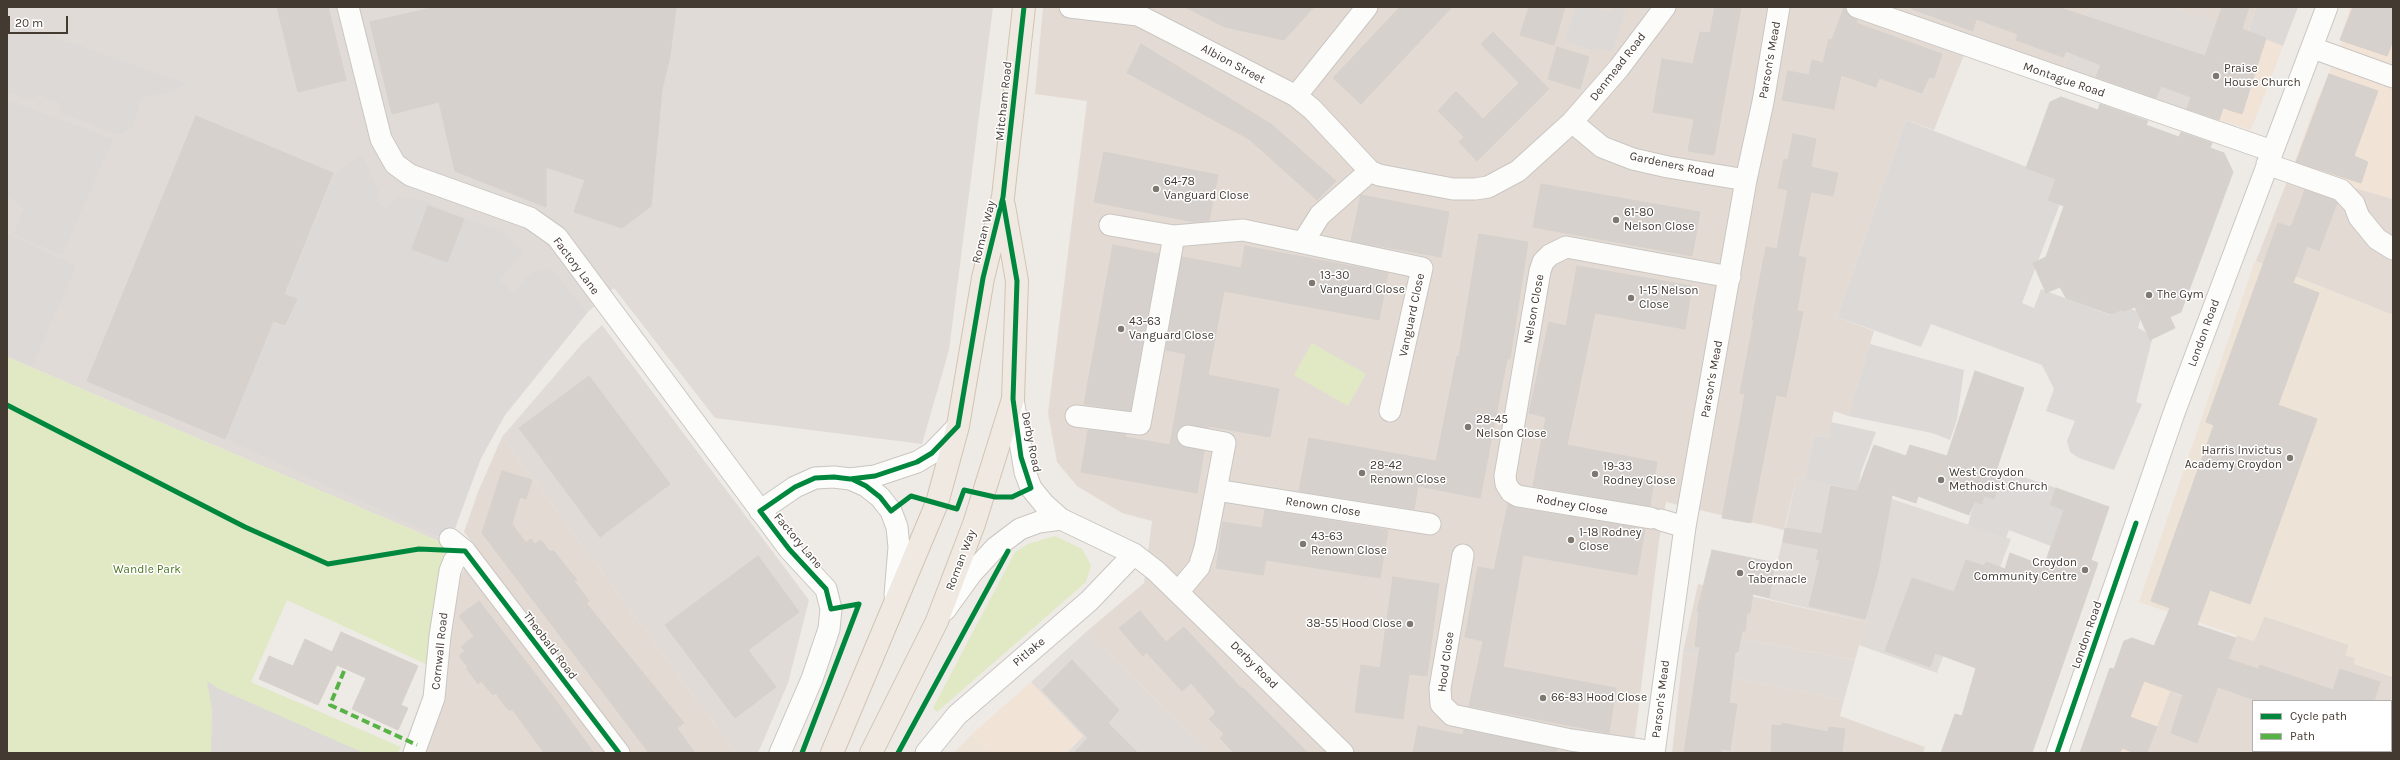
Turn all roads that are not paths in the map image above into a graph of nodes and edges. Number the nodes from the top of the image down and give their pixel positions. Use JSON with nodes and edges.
{"nodes":[{"id":1,"x":348,"y":7,"type":"edge"},
{"id":2,"x":1024,"y":7,"type":"edge"},
{"id":3,"x":1070,"y":7,"type":"edge"},
{"id":4,"x":1368,"y":7,"type":"edge"},
{"id":5,"x":1779,"y":7,"type":"edge"},
{"id":6,"x":1857,"y":7,"type":"edge"},
{"id":7,"x":2327,"y":7,"type":"edge"},
{"id":8,"x":1661,"y":8,"type":"edge"},
{"id":9,"x":2313,"y":48,"type":"junction"},
{"id":10,"x":2393,"y":77,"type":"edge"},
{"id":11,"x":1296,"y":96,"type":"junction"},
{"id":12,"x":1572,"y":122,"type":"junction"},
{"id":13,"x":2270,"y":157,"type":"junction"},
{"id":14,"x":1370,"y":171,"type":"junction"},
{"id":15,"x":1746,"y":180,"type":"junction"},
{"id":16,"x":1003,"y":197,"type":"junction"},
{"id":17,"x":1110,"y":225,"type":"dead end"},
{"id":18,"x":1174,"y":236,"type":"junction"},
{"id":19,"x":1303,"y":242,"type":"junction"},
{"id":20,"x":2393,"y":249,"type":"edge"},
{"id":21,"x":1730,"y":277,"type":"junction"},
{"id":22,"x":1013,"y":399,"type":"junction"},
{"id":23,"x":1390,"y":411,"type":"dead end"},
{"id":24,"x":1076,"y":416,"type":"dead end"},
{"id":25,"x":958,"y":426,"type":"junction"},
{"id":26,"x":1188,"y":436,"type":"dead end"},
{"id":27,"x":1505,"y":476,"type":"joint"},
{"id":28,"x":850,"y":479,"type":"junction"},
{"id":29,"x":1216,"y":490,"type":"junction"},
{"id":30,"x":760,"y":511,"type":"junction"},
{"id":31,"x":1061,"y":519,"type":"junction"},
{"id":32,"x":1430,"y":524,"type":"dead end"},
{"id":33,"x":1685,"y":527,"type":"junction"},
{"id":34,"x":458,"y":545,"type":"joint"},
{"id":35,"x":1134,"y":554,"type":"junction"},
{"id":36,"x":1463,"y":555,"type":"dead end"},
{"id":37,"x":1179,"y":591,"type":"junction"},
{"id":38,"x":893,"y":606,"type":"junction"},
{"id":39,"x":937,"y":621,"type":"junction"},
{"id":40,"x":1570,"y":746,"type":"edge"},
{"id":41,"x":1654,"y":752,"type":"edge"},
{"id":42,"x":414,"y":753,"type":"edge"},
{"id":43,"x":619,"y":753,"type":"edge"},
{"id":44,"x":780,"y":753,"type":"edge"},
{"id":45,"x":832,"y":753,"type":"edge"},
{"id":46,"x":871,"y":753,"type":"edge"},
{"id":47,"x":926,"y":753,"type":"edge"},
{"id":48,"x":1343,"y":753,"type":"edge"},
{"id":49,"x":2058,"y":753,"type":"edge"}],
"edges":[{"from":1,"to":30,"type":"street","name":"Factory Lane"},
{"from":2,"to":16,"type":"main road","name":"Mitcham Road"},
{"from":3,"to":11,"type":"street","name":"Albion Street"},
{"from":4,"to":11,"type":"street"},
{"from":5,"to":15,"type":"street","name":"Parson's Mead"},
{"from":6,"to":13,"type":"street","name":"Montague Road"},
{"from":7,"to":9,"type":"street","name":"London Road"},
{"from":8,"to":12,"type":"street","name":"Denmead Road"},
{"from":9,"to":10,"type":"street"},
{"from":9,"to":13,"type":"street","name":"London Road"},
{"from":11,"to":14,"type":"street","name":"Albion Street"},
{"from":12,"to":14,"type":"street"},
{"from":12,"to":15,"type":"street","name":"Gardeners Road"},
{"from":13,"to":20,"type":"street","name":"Montague Road"},
{"from":13,"to":49,"type":"street","name":"London Road"},
{"from":14,"to":19,"type":"street"},
{"from":15,"to":21,"type":"street","name":"Parson's Mead"},
{"from":16,"to":22,"type":"main road","name":"Roman Way"},
{"from":16,"to":25,"type":"main road","name":"Roman Way"},
{"from":17,"to":18,"type":"street","name":"Vanguard Close"},
{"from":18,"to":19,"type":"street","name":"Vanguard Close"},
{"from":18,"to":24,"type":"street"},
{"from":19,"to":23,"type":"street","name":"Vanguard Close"},
{"from":21,"to":27,"type":"street","name":"Nelson Close"},
{"from":21,"to":33,"type":"street","name":"Parson's Mead"},
{"from":22,"to":31,"type":"street","name":"Derby Road"},
{"from":22,"to":39,"type":"main road","name":"Roman Way"},
{"from":25,"to":28,"type":"street","name":"Factory Lane"},
{"from":25,"to":38,"type":"main road","name":"Roman Way"},
{"from":26,"to":29,"type":"street"},
{"from":27,"to":33,"type":"street","name":"Rodney Close"},
{"from":28,"to":30,"type":"street","name":"Factory Lane"},
{"from":28,"to":38,"type":"street","name":"Factory Lane"},
{"from":29,"to":32,"type":"street","name":"Renown Close"},
{"from":29,"to":37,"type":"street"},
{"from":30,"to":44,"type":"street","name":"Factory Lane"},
{"from":31,"to":35,"type":"street","name":"Derby Road"},
{"from":31,"to":39,"type":"street"},
{"from":33,"to":41,"type":"street","name":"Parson's Mead"},
{"from":34,"to":42,"type":"street","name":"Cornwall Road"},
{"from":34,"to":43,"type":"street","name":"Theobald Road"},
{"from":35,"to":37,"type":"street","name":"Derby Road"},
{"from":35,"to":47,"type":"street","name":"Pitlake"},
{"from":36,"to":40,"type":"street","name":"Hood Close"},
{"from":37,"to":48,"type":"street","name":"Derby Road"},
{"from":38,"to":45,"type":"main road","name":"Roman Way"},
{"from":39,"to":46,"type":"main road","name":"Roman Way"},
{"from":40,"to":41,"type":"street","name":"Hood Close"}]}
